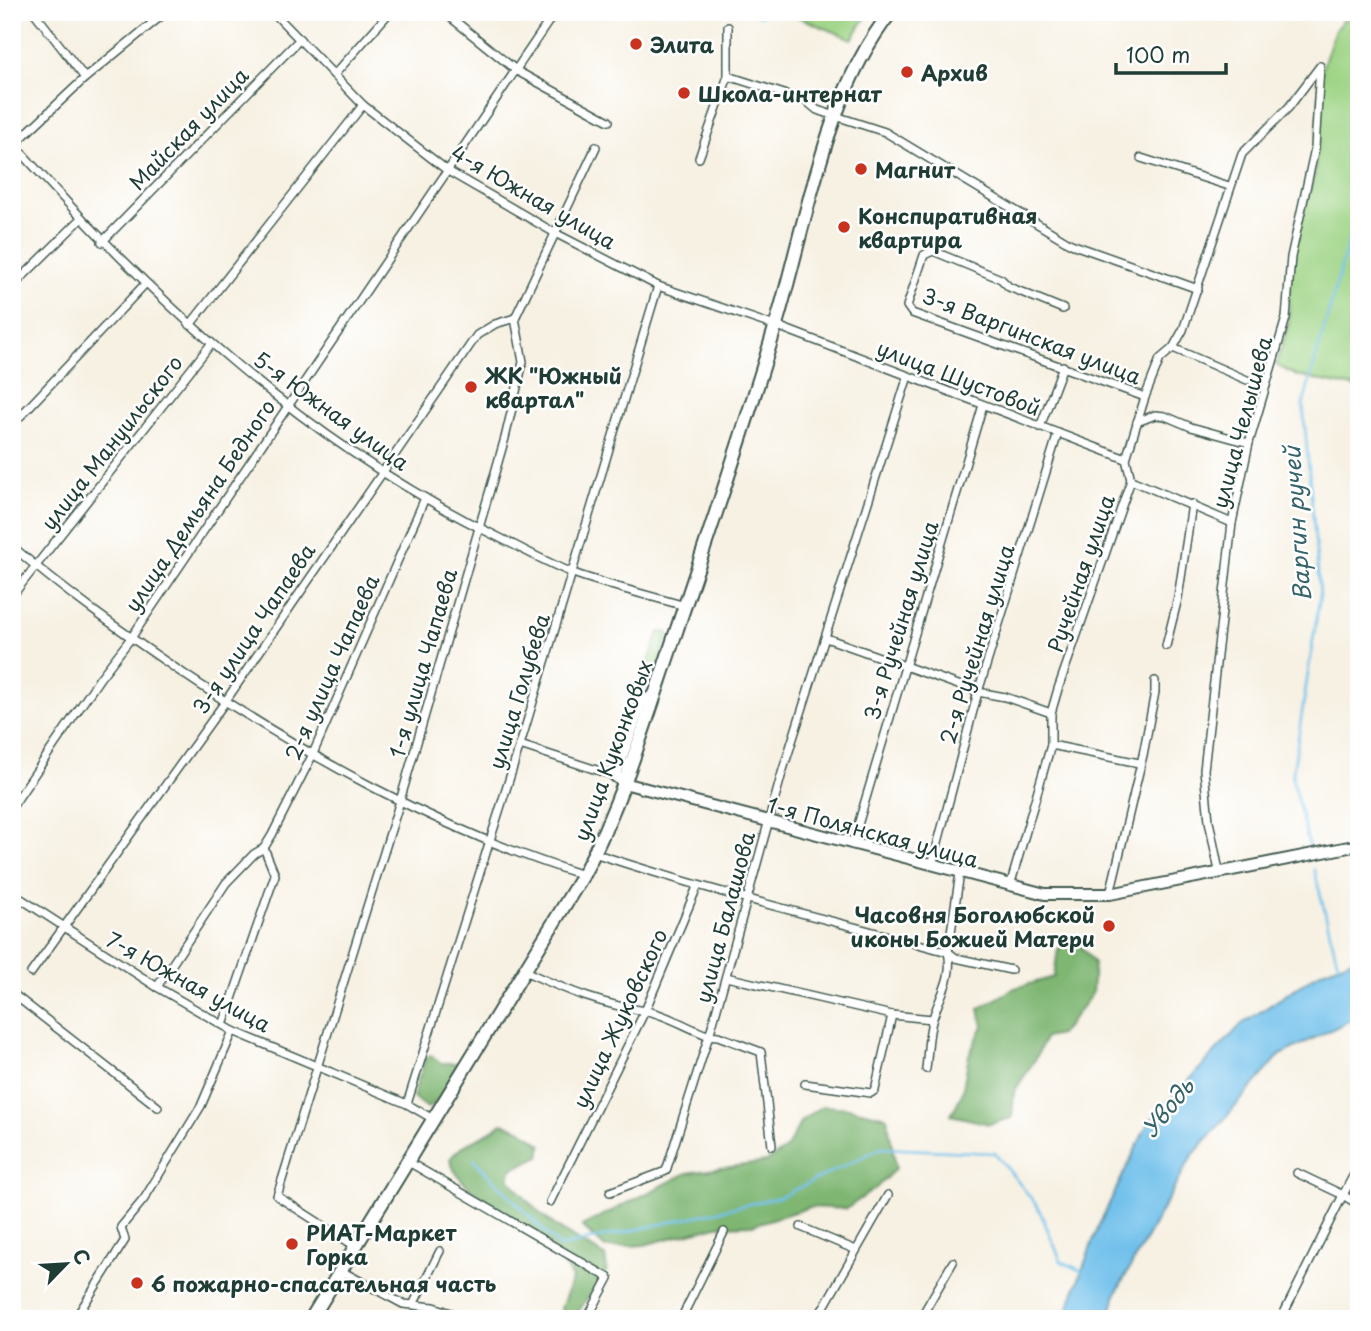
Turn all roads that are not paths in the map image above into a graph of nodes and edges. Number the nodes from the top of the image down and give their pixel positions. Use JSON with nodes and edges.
{"nodes":[{"id":1,"x":34,"y":12,"type":"edge"},
{"id":2,"x":166,"y":12,"type":"edge"},
{"id":3,"x":273,"y":12,"type":"edge"},
{"id":4,"x":390,"y":12,"type":"edge"},
{"id":5,"x":444,"y":12,"type":"edge"},
{"id":6,"x":555,"y":12,"type":"edge"},
{"id":7,"x":891,"y":12,"type":"edge"},
{"id":8,"x":728,"y":27,"type":"dead end"},
{"id":9,"x":300,"y":39,"type":"junction"},
{"id":10,"x":517,"y":71,"type":"junction"},
{"id":11,"x":334,"y":75,"type":"junction"},
{"id":12,"x":727,"y":76,"type":"junction"},
{"id":13,"x":85,"y":78,"type":"junction"},
{"id":14,"x":363,"y":105,"type":"junction"},
{"id":15,"x":836,"y":116,"type":"junction"},
{"id":16,"x":609,"y":121,"type":"dead end"},
{"id":17,"x":14,"y":147,"type":"edge"},
{"id":18,"x":596,"y":147,"type":"dead end"},
{"id":19,"x":1141,"y":158,"type":"dead end"},
{"id":20,"x":699,"y":159,"type":"dead end"},
{"id":21,"x":448,"y":171,"type":"junction"},
{"id":22,"x":1229,"y":186,"type":"junction"},
{"id":23,"x":81,"y":219,"type":"junction"},
{"id":24,"x":555,"y":233,"type":"junction"},
{"id":25,"x":102,"y":242,"type":"junction"},
{"id":26,"x":145,"y":284,"type":"junction"},
{"id":27,"x":658,"y":286,"type":"junction"},
{"id":28,"x":12,"y":287,"type":"edge"},
{"id":29,"x":1198,"y":289,"type":"junction"},
{"id":30,"x":1063,"y":310,"type":"dead end"},
{"id":31,"x":515,"y":318,"type":"junction"},
{"id":32,"x":190,"y":325,"type":"junction"},
{"id":33,"x":778,"y":327,"type":"junction"},
{"id":34,"x":211,"y":344,"type":"junction"},
{"id":35,"x":1173,"y":348,"type":"junction"},
{"id":36,"x":1063,"y":366,"type":"junction"},
{"id":37,"x":908,"y":376,"type":"junction"},
{"id":38,"x":1247,"y":380,"type":"dead end"},
{"id":39,"x":1145,"y":397,"type":"junction"},
{"id":40,"x":983,"y":405,"type":"junction"},
{"id":41,"x":287,"y":406,"type":"junction"},
{"id":42,"x":1138,"y":422,"type":"junction"},
{"id":43,"x":12,"y":425,"type":"edge"},
{"id":44,"x":1040,"y":426,"type":"junction"},
{"id":45,"x":1058,"y":433,"type":"junction"},
{"id":46,"x":1249,"y":443,"type":"junction"},
{"id":47,"x":1126,"y":460,"type":"junction"},
{"id":48,"x":380,"y":472,"type":"junction"},
{"id":49,"x":1131,"y":480,"type":"junction"},
{"id":50,"x":425,"y":498,"type":"junction"},
{"id":51,"x":1192,"y":504,"type":"junction"},
{"id":52,"x":1232,"y":523,"type":"junction"},
{"id":53,"x":480,"y":528,"type":"junction"},
{"id":54,"x":12,"y":546,"type":"edge"},
{"id":55,"x":36,"y":566,"type":"junction"},
{"id":56,"x":572,"y":573,"type":"junction"},
{"id":57,"x":12,"y":596,"type":"edge"},
{"id":58,"x":687,"y":607,"type":"junction"},
{"id":59,"x":131,"y":638,"type":"junction"},
{"id":60,"x":826,"y":638,"type":"junction"},
{"id":61,"x":1166,"y":646,"type":"dead end"},
{"id":62,"x":904,"y":667,"type":"junction"},
{"id":63,"x":1154,"y":681,"type":"dead end"},
{"id":64,"x":978,"y":692,"type":"junction"},
{"id":65,"x":225,"y":702,"type":"junction"},
{"id":66,"x":1051,"y":713,"type":"junction"},
{"id":67,"x":520,"y":745,"type":"junction"},
{"id":68,"x":1051,"y":745,"type":"junction"},
{"id":69,"x":312,"y":756,"type":"junction"},
{"id":70,"x":1139,"y":763,"type":"junction"},
{"id":71,"x":623,"y":781,"type":"junction"},
{"id":72,"x":400,"y":802,"type":"junction"},
{"id":73,"x":12,"y":807,"type":"edge"},
{"id":74,"x":768,"y":823,"type":"junction"},
{"id":75,"x":490,"y":840,"type":"junction"},
{"id":76,"x":852,"y":845,"type":"junction"},
{"id":77,"x":1359,"y":845,"type":"edge"},
{"id":78,"x":264,"y":848,"type":"junction"},
{"id":79,"x":600,"y":855,"type":"junction"},
{"id":80,"x":931,"y":866,"type":"junction"},
{"id":81,"x":1219,"y":872,"type":"junction"},
{"id":82,"x":960,"y":873,"type":"junction"},
{"id":83,"x":583,"y":875,"type":"junction"},
{"id":84,"x":697,"y":887,"type":"junction"},
{"id":85,"x":1010,"y":887,"type":"junction"},
{"id":86,"x":12,"y":893,"type":"edge"},
{"id":87,"x":1110,"y":894,"type":"junction"},
{"id":88,"x":748,"y":897,"type":"junction"},
{"id":89,"x":63,"y":928,"type":"junction"},
{"id":90,"x":948,"y":952,"type":"junction"},
{"id":91,"x":1011,"y":970,"type":"dead end"},
{"id":92,"x":31,"y":973,"type":"dead end"},
{"id":93,"x":531,"y":974,"type":"junction"},
{"id":94,"x":726,"y":977,"type":"junction"},
{"id":95,"x":157,"y":987,"type":"junction"},
{"id":96,"x":12,"y":993,"type":"edge"},
{"id":97,"x":645,"y":1011,"type":"junction"},
{"id":98,"x":892,"y":1015,"type":"junction"},
{"id":99,"x":932,"y":1019,"type":"junction"},
{"id":100,"x":223,"y":1025,"type":"junction"},
{"id":101,"x":233,"y":1031,"type":"junction"},
{"id":102,"x":707,"y":1035,"type":"junction"},
{"id":103,"x":316,"y":1067,"type":"junction"},
{"id":104,"x":926,"y":1069,"type":"dead end"},
{"id":105,"x":805,"y":1084,"type":"dead end"},
{"id":106,"x":407,"y":1104,"type":"junction"},
{"id":107,"x":158,"y":1107,"type":"dead end"},
{"id":108,"x":433,"y":1119,"type":"junction"},
{"id":109,"x":772,"y":1146,"type":"dead end"},
{"id":110,"x":412,"y":1164,"type":"junction"},
{"id":111,"x":1359,"y":1165,"type":"edge"},
{"id":112,"x":1297,"y":1173,"type":"dead end"},
{"id":113,"x":610,"y":1192,"type":"dead end"},
{"id":114,"x":888,"y":1195,"type":"dead end"},
{"id":115,"x":1343,"y":1195,"type":"junction"},
{"id":116,"x":550,"y":1202,"type":"dead end"},
{"id":117,"x":1359,"y":1205,"type":"edge"},
{"id":118,"x":801,"y":1227,"type":"dead end"},
{"id":119,"x":724,"y":1232,"type":"dead end"},
{"id":120,"x":355,"y":1245,"type":"junction"},
{"id":121,"x":856,"y":1250,"type":"junction"},
{"id":122,"x":440,"y":1251,"type":"dead end"},
{"id":123,"x":953,"y":1262,"type":"dead end"},
{"id":124,"x":345,"y":1273,"type":"junction"},
{"id":125,"x":414,"y":1303,"type":"junction"},
{"id":126,"x":75,"y":1319,"type":"edge"},
{"id":127,"x":311,"y":1319,"type":"edge"},
{"id":128,"x":317,"y":1319,"type":"edge"},
{"id":129,"x":467,"y":1319,"type":"edge"},
{"id":130,"x":587,"y":1319,"type":"edge"},
{"id":131,"x":681,"y":1319,"type":"edge"},
{"id":132,"x":817,"y":1319,"type":"edge"},
{"id":133,"x":920,"y":1319,"type":"edge"},
{"id":134,"x":1281,"y":1319,"type":"edge"}],
"edges":[{"from":1,"to":13,"type":"street"},
{"from":2,"to":13,"type":"street"},
{"from":3,"to":9,"type":"street","name":"4-я Южная улица"},
{"from":4,"to":11,"type":"street"},
{"from":5,"to":10,"type":"street"},
{"from":6,"to":10,"type":"street","name":"улица Демьяна Бедного"},
{"from":7,"to":15,"type":"main road","name":"улица Куконковых"},
{"from":8,"to":12,"type":"street"},
{"from":9,"to":11,"type":"street","name":"4-я Южная улица"},
{"from":9,"to":25,"type":"street","name":"Майская улица"},
{"from":10,"to":16,"type":"street"},
{"from":10,"to":21,"type":"street","name":"улица Демьяна Бедного"},
{"from":11,"to":14,"type":"street","name":"4-я Южная улица"},
{"from":12,"to":15,"type":"street"},
{"from":12,"to":20,"type":"street"},
{"from":13,"to":17,"type":"street"},
{"from":14,"to":21,"type":"street","name":"4-я Южная улица"},
{"from":14,"to":32,"type":"street"},
{"from":15,"to":29,"type":"street"},
{"from":15,"to":33,"type":"main road","name":"улица Куконковых"},
{"from":17,"to":23,"type":"street","name":"5-я Южная улица"},
{"from":18,"to":24,"type":"street"},
{"from":19,"to":22,"type":"street"},
{"from":21,"to":24,"type":"street","name":"4-я Южная улица"},
{"from":21,"to":41,"type":"street","name":"улица Демьяна Бедного"},
{"from":22,"to":29,"type":"street"},
{"from":22,"to":46,"type":"street","name":"улица Челышева"},
{"from":23,"to":25,"type":"street","name":"5-я Южная улица"},
{"from":23,"to":28,"type":"street"},
{"from":24,"to":27,"type":"street","name":"4-я Южная улица"},
{"from":24,"to":31,"type":"street"},
{"from":25,"to":26,"type":"street","name":"5-я Южная улица"},
{"from":26,"to":32,"type":"street","name":"5-я Южная улица"},
{"from":26,"to":43,"type":"street"},
{"from":27,"to":33,"type":"street","name":"4-я Южная улица"},
{"from":27,"to":56,"type":"street","name":"улица Голубева"},
{"from":29,"to":35,"type":"street"},
{"from":30,"to":36,"type":"street","name":"3-я Варгинская улица"},
{"from":31,"to":48,"type":"street","name":"3-я улица Чапаева"},
{"from":31,"to":53,"type":"street","name":"1-я улица Чапаева"},
{"from":32,"to":34,"type":"street","name":"5-я Южная улица"},
{"from":33,"to":37,"type":"street","name":"улица Шустовой"},
{"from":33,"to":58,"type":"main road","name":"улица Куконковых"},
{"from":34,"to":41,"type":"street","name":"5-я Южная улица"},
{"from":34,"to":55,"type":"street","name":"улица Мануильского"},
{"from":35,"to":38,"type":"street"},
{"from":35,"to":39,"type":"street"},
{"from":36,"to":39,"type":"street","name":"3-я Варгинская улица"},
{"from":36,"to":44,"type":"street"},
{"from":37,"to":40,"type":"street","name":"улица Шустовой"},
{"from":37,"to":60,"type":"street","name":"улица Балашова"},
{"from":39,"to":42,"type":"street"},
{"from":40,"to":44,"type":"street","name":"улица Шустовой"},
{"from":40,"to":62,"type":"street","name":"3-я Ручейная улица"},
{"from":41,"to":48,"type":"street","name":"5-я Южная улица"},
{"from":41,"to":59,"type":"street","name":"улица Демьяна Бедного"},
{"from":42,"to":46,"type":"street","name":"3-я Варгинская улица"},
{"from":42,"to":47,"type":"street"},
{"from":44,"to":45,"type":"street","name":"улица Шустовой"},
{"from":45,"to":47,"type":"street","name":"улица Шустовой"},
{"from":45,"to":64,"type":"street","name":"2-я Ручейная улица"},
{"from":46,"to":52,"type":"street","name":"улица Челышева"},
{"from":47,"to":49,"type":"street","name":"Ручейная улица"},
{"from":48,"to":50,"type":"street","name":"5-я Южная улица"},
{"from":48,"to":65,"type":"street","name":"3-я улица Чапаева"},
{"from":49,"to":51,"type":"street"},
{"from":49,"to":66,"type":"street","name":"Ручейная улица"},
{"from":50,"to":53,"type":"street","name":"5-я Южная улица"},
{"from":50,"to":69,"type":"street","name":"2-я улица Чапаева"},
{"from":51,"to":52,"type":"street"},
{"from":51,"to":61,"type":"street"},
{"from":52,"to":81,"type":"street","name":"улица Челышева"},
{"from":53,"to":56,"type":"street","name":"5-я Южная улица"},
{"from":53,"to":72,"type":"street","name":"1-я улица Чапаева"},
{"from":54,"to":55,"type":"street"},
{"from":55,"to":57,"type":"street","name":"улица Мануильского"},
{"from":55,"to":59,"type":"street"},
{"from":56,"to":58,"type":"street","name":"5-я Южная улица"},
{"from":56,"to":67,"type":"street","name":"улица Голубева"},
{"from":58,"to":71,"type":"main road","name":"улица Куконковых"},
{"from":58,"to":71,"type":"main road","name":"улица Куконковых"},
{"from":59,"to":65,"type":"street"},
{"from":59,"to":73,"type":"street","name":"улица Демьяна Бедного"},
{"from":60,"to":62,"type":"street"},
{"from":60,"to":74,"type":"street","name":"улица Балашова"},
{"from":62,"to":64,"type":"street"},
{"from":62,"to":76,"type":"street","name":"3-я Ручейная улица"},
{"from":63,"to":70,"type":"street"},
{"from":64,"to":66,"type":"street"},
{"from":64,"to":80,"type":"street","name":"2-я Ручейная улица"},
{"from":65,"to":69,"type":"street"},
{"from":65,"to":89,"type":"street","name":"3-я улица Чапаева"},
{"from":66,"to":68,"type":"street","name":"Ручейная улица"},
{"from":67,"to":71,"type":"street"},
{"from":67,"to":75,"type":"street","name":"улица Голубева"},
{"from":68,"to":70,"type":"street"},
{"from":68,"to":85,"type":"street","name":"Ручейная улица"},
{"from":69,"to":72,"type":"street"},
{"from":69,"to":78,"type":"street","name":"2-я улица Чапаева"},
{"from":70,"to":87,"type":"street"},
{"from":71,"to":74,"type":"street","name":"1-я Полянская улица"},
{"from":71,"to":79,"type":"main road","name":"улица Куконковых"},
{"from":71,"to":83,"type":"main road","name":"улица Куконковых"},
{"from":72,"to":75,"type":"street"},
{"from":72,"to":103,"type":"street","name":"1-я улица Чапаева"},
{"from":74,"to":76,"type":"street","name":"1-я Полянская улица"},
{"from":74,"to":88,"type":"street","name":"улица Балашова"},
{"from":75,"to":83,"type":"street"},
{"from":75,"to":106,"type":"street","name":"улица Голубева"},
{"from":76,"to":80,"type":"street","name":"1-я Полянская улица"},
{"from":77,"to":81,"type":"street","name":"1-я Полянская улица"},
{"from":78,"to":95,"type":"street","name":"2-я улица Чапаева"},
{"from":78,"to":100,"type":"street"},
{"from":79,"to":84,"type":"street"},
{"from":79,"to":93,"type":"main road","name":"улица Куконковых"},
{"from":80,"to":82,"type":"street","name":"1-я Полянская улица"},
{"from":81,"to":87,"type":"street","name":"1-я Полянская улица"},
{"from":82,"to":85,"type":"street","name":"1-я Полянская улица"},
{"from":82,"to":90,"type":"street"},
{"from":83,"to":108,"type":"main road","name":"улица Куконковых"},
{"from":84,"to":88,"type":"street"},
{"from":84,"to":97,"type":"street","name":"улица Жуковского"},
{"from":85,"to":87,"type":"street","name":"1-я Полянская улица"},
{"from":86,"to":89,"type":"street","name":"7-я Южная улица"},
{"from":88,"to":90,"type":"street"},
{"from":88,"to":94,"type":"street","name":"улица Балашова"},
{"from":89,"to":92,"type":"street","name":"3-я улица Чапаева"},
{"from":89,"to":95,"type":"street","name":"7-я Южная улица"},
{"from":90,"to":91,"type":"street"},
{"from":90,"to":99,"type":"street"},
{"from":93,"to":97,"type":"street"},
{"from":93,"to":110,"type":"main road","name":"улица Куконковых"},
{"from":94,"to":98,"type":"street"},
{"from":94,"to":102,"type":"street","name":"улица Балашова"},
{"from":95,"to":100,"type":"street","name":"7-я Южная улица"},
{"from":96,"to":107,"type":"street"},
{"from":97,"to":102,"type":"street"},
{"from":97,"to":116,"type":"street","name":"улица Жуковского"},
{"from":98,"to":99,"type":"street"},
{"from":98,"to":105,"type":"street"},
{"from":99,"to":104,"type":"street"},
{"from":100,"to":101,"type":"street","name":"7-я Южная улица"},
{"from":101,"to":103,"type":"street","name":"7-я Южная улица"},
{"from":101,"to":126,"type":"street"},
{"from":102,"to":109,"type":"street"},
{"from":102,"to":113,"type":"street","name":"улица Балашова"},
{"from":103,"to":106,"type":"street","name":"7-я Южная улица"},
{"from":103,"to":120,"type":"street","name":"1-я улица Чапаева"},
{"from":106,"to":108,"type":"street","name":"7-я Южная улица"},
{"from":108,"to":120,"type":"main road","name":"улица Куконковых"},
{"from":110,"to":124,"type":"main road","name":"улица Куконковых"},
{"from":110,"to":130,"type":"street"},
{"from":111,"to":115,"type":"street"},
{"from":112,"to":115,"type":"street"},
{"from":114,"to":121,"type":"street"},
{"from":115,"to":117,"type":"street"},
{"from":115,"to":134,"type":"street"},
{"from":118,"to":121,"type":"street"},
{"from":119,"to":131,"type":"street"},
{"from":120,"to":127,"type":"main road","name":"улица Куконковых"},
{"from":121,"to":132,"type":"street"},
{"from":122,"to":125,"type":"street"},
{"from":123,"to":133,"type":"street"},
{"from":124,"to":125,"type":"street"},
{"from":124,"to":128,"type":"main road","name":"улица Куконковых"},
{"from":125,"to":129,"type":"street"}]}
